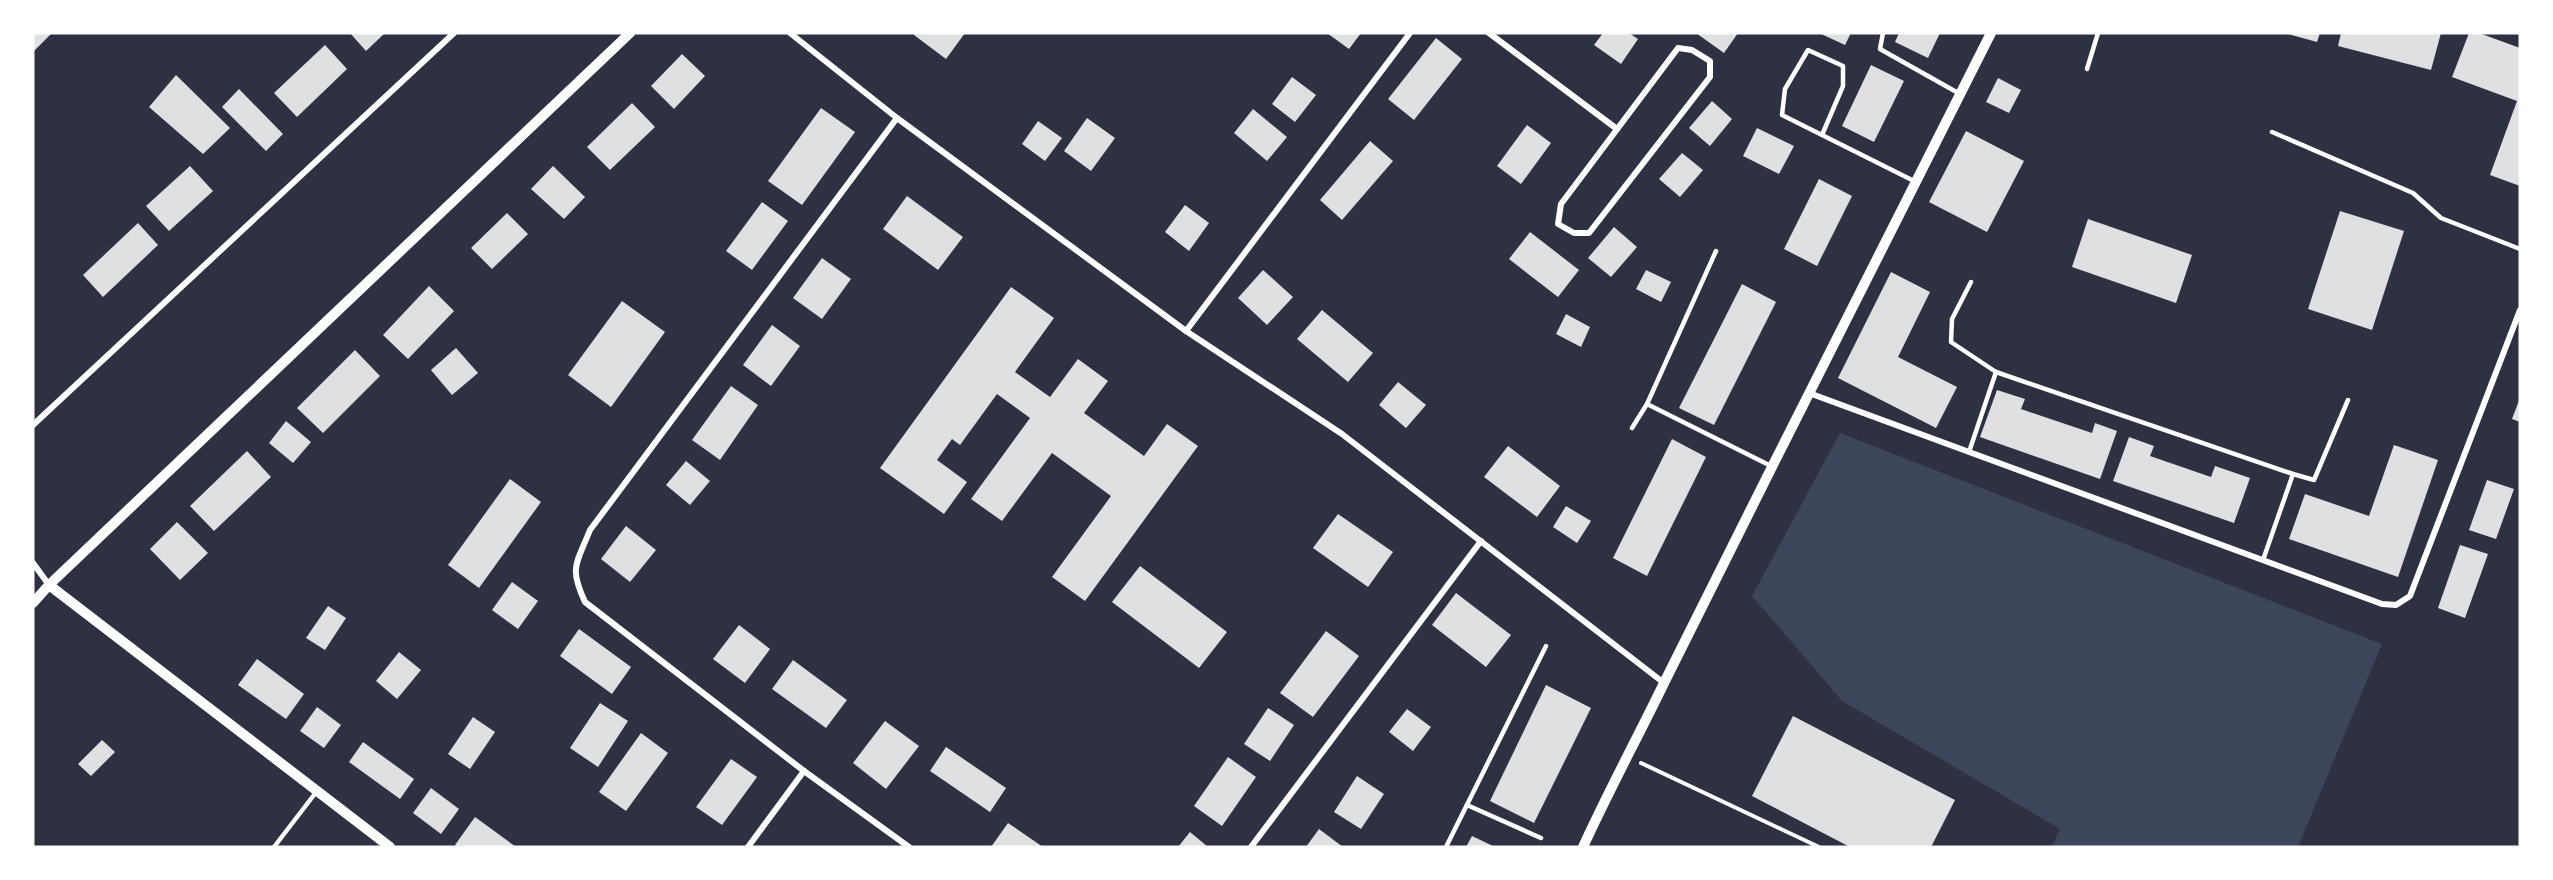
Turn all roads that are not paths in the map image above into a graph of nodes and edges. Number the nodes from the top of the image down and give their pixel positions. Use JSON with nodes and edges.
{"nodes":[{"id":1,"x":454,"y":33,"type":"edge"},
{"id":2,"x":630,"y":33,"type":"edge"},
{"id":3,"x":790,"y":33,"type":"edge"},
{"id":4,"x":1410,"y":33,"type":"edge"},
{"id":5,"x":1489,"y":33,"type":"edge"},
{"id":6,"x":1883,"y":33,"type":"edge"},
{"id":7,"x":1991,"y":33,"type":"edge"},
{"id":8,"x":2097,"y":33,"type":"edge"},
{"id":9,"x":2087,"y":69,"type":"dead end"},
{"id":10,"x":1960,"y":94,"type":"junction"},
{"id":11,"x":897,"y":118,"type":"junction"},
{"id":12,"x":1617,"y":129,"type":"junction"},
{"id":13,"x":2272,"y":132,"type":"dead end"},
{"id":14,"x":1822,"y":135,"type":"junction"},
{"id":15,"x":1916,"y":182,"type":"junction"},
{"id":16,"x":2520,"y":249,"type":"edge"},
{"id":17,"x":1716,"y":251,"type":"dead end"},
{"id":18,"x":1971,"y":282,"type":"dead end"},
{"id":19,"x":2520,"y":310,"type":"edge"},
{"id":20,"x":1186,"y":330,"type":"junction"},
{"id":21,"x":1996,"y":372,"type":"junction"},
{"id":22,"x":1809,"y":393,"type":"junction"},
{"id":23,"x":2348,"y":400,"type":"dead end"},
{"id":24,"x":1647,"y":404,"type":"junction"},
{"id":25,"x":33,"y":425,"type":"edge"},
{"id":26,"x":1632,"y":428,"type":"dead end"},
{"id":27,"x":1969,"y":452,"type":"junction"},
{"id":28,"x":1771,"y":466,"type":"junction"},
{"id":29,"x":2293,"y":474,"type":"junction"},
{"id":30,"x":1481,"y":541,"type":"junction"},
{"id":31,"x":2263,"y":560,"type":"junction"},
{"id":32,"x":33,"y":563,"type":"edge"},
{"id":33,"x":49,"y":585,"type":"junction"},
{"id":34,"x":33,"y":603,"type":"edge"},
{"id":35,"x":1546,"y":646,"type":"dead end"},
{"id":36,"x":1664,"y":683,"type":"junction"},
{"id":37,"x":804,"y":771,"type":"junction"},
{"id":38,"x":317,"y":791,"type":"junction"},
{"id":39,"x":1467,"y":805,"type":"junction"},
{"id":40,"x":1541,"y":838,"type":"dead end"},
{"id":41,"x":274,"y":847,"type":"edge"},
{"id":42,"x":390,"y":847,"type":"edge"},
{"id":43,"x":748,"y":847,"type":"edge"},
{"id":44,"x":909,"y":847,"type":"edge"},
{"id":45,"x":1251,"y":847,"type":"edge"},
{"id":46,"x":1446,"y":847,"type":"edge"},
{"id":47,"x":1583,"y":847,"type":"edge"}],
"edges":[{"from":1,"to":25,"type":"street"},
{"from":2,"to":33,"type":"street"},
{"from":3,"to":11,"type":"street"},
{"from":4,"to":20,"type":"street"},
{"from":5,"to":12,"type":"street"},
{"from":6,"to":10,"type":"lane"},
{"from":7,"to":10,"type":"street"},
{"from":8,"to":9,"type":"lane"},
{"from":10,"to":15,"type":"street"},
{"from":11,"to":20,"type":"street"},
{"from":11,"to":37,"type":"street"},
{"from":12,"to":12,"type":"street"},
{"from":13,"to":16,"type":"lane"},
{"from":14,"to":14,"type":"lane"},
{"from":14,"to":15,"type":"lane"},
{"from":15,"to":22,"type":"street"},
{"from":17,"to":24,"type":"lane"},
{"from":18,"to":21,"type":"lane"},
{"from":19,"to":31,"type":"street"},
{"from":20,"to":30,"type":"street"},
{"from":21,"to":27,"type":"lane"},
{"from":21,"to":29,"type":"lane"},
{"from":22,"to":27,"type":"street"},
{"from":22,"to":28,"type":"street"},
{"from":23,"to":29,"type":"lane"},
{"from":24,"to":26,"type":"lane"},
{"from":24,"to":28,"type":"lane"},
{"from":27,"to":31,"type":"street"},
{"from":28,"to":36,"type":"street"},
{"from":29,"to":31,"type":"lane"},
{"from":30,"to":36,"type":"street"},
{"from":30,"to":45,"type":"street"},
{"from":32,"to":33,"type":"street"},
{"from":33,"to":34,"type":"street"},
{"from":33,"to":38,"type":"street"},
{"from":35,"to":39,"type":"lane"},
{"from":36,"to":47,"type":"street"},
{"from":37,"to":43,"type":"street"},
{"from":37,"to":44,"type":"street"},
{"from":38,"to":41,"type":"lane"},
{"from":38,"to":42,"type":"street"},
{"from":39,"to":40,"type":"lane"},
{"from":39,"to":46,"type":"lane"}]}
